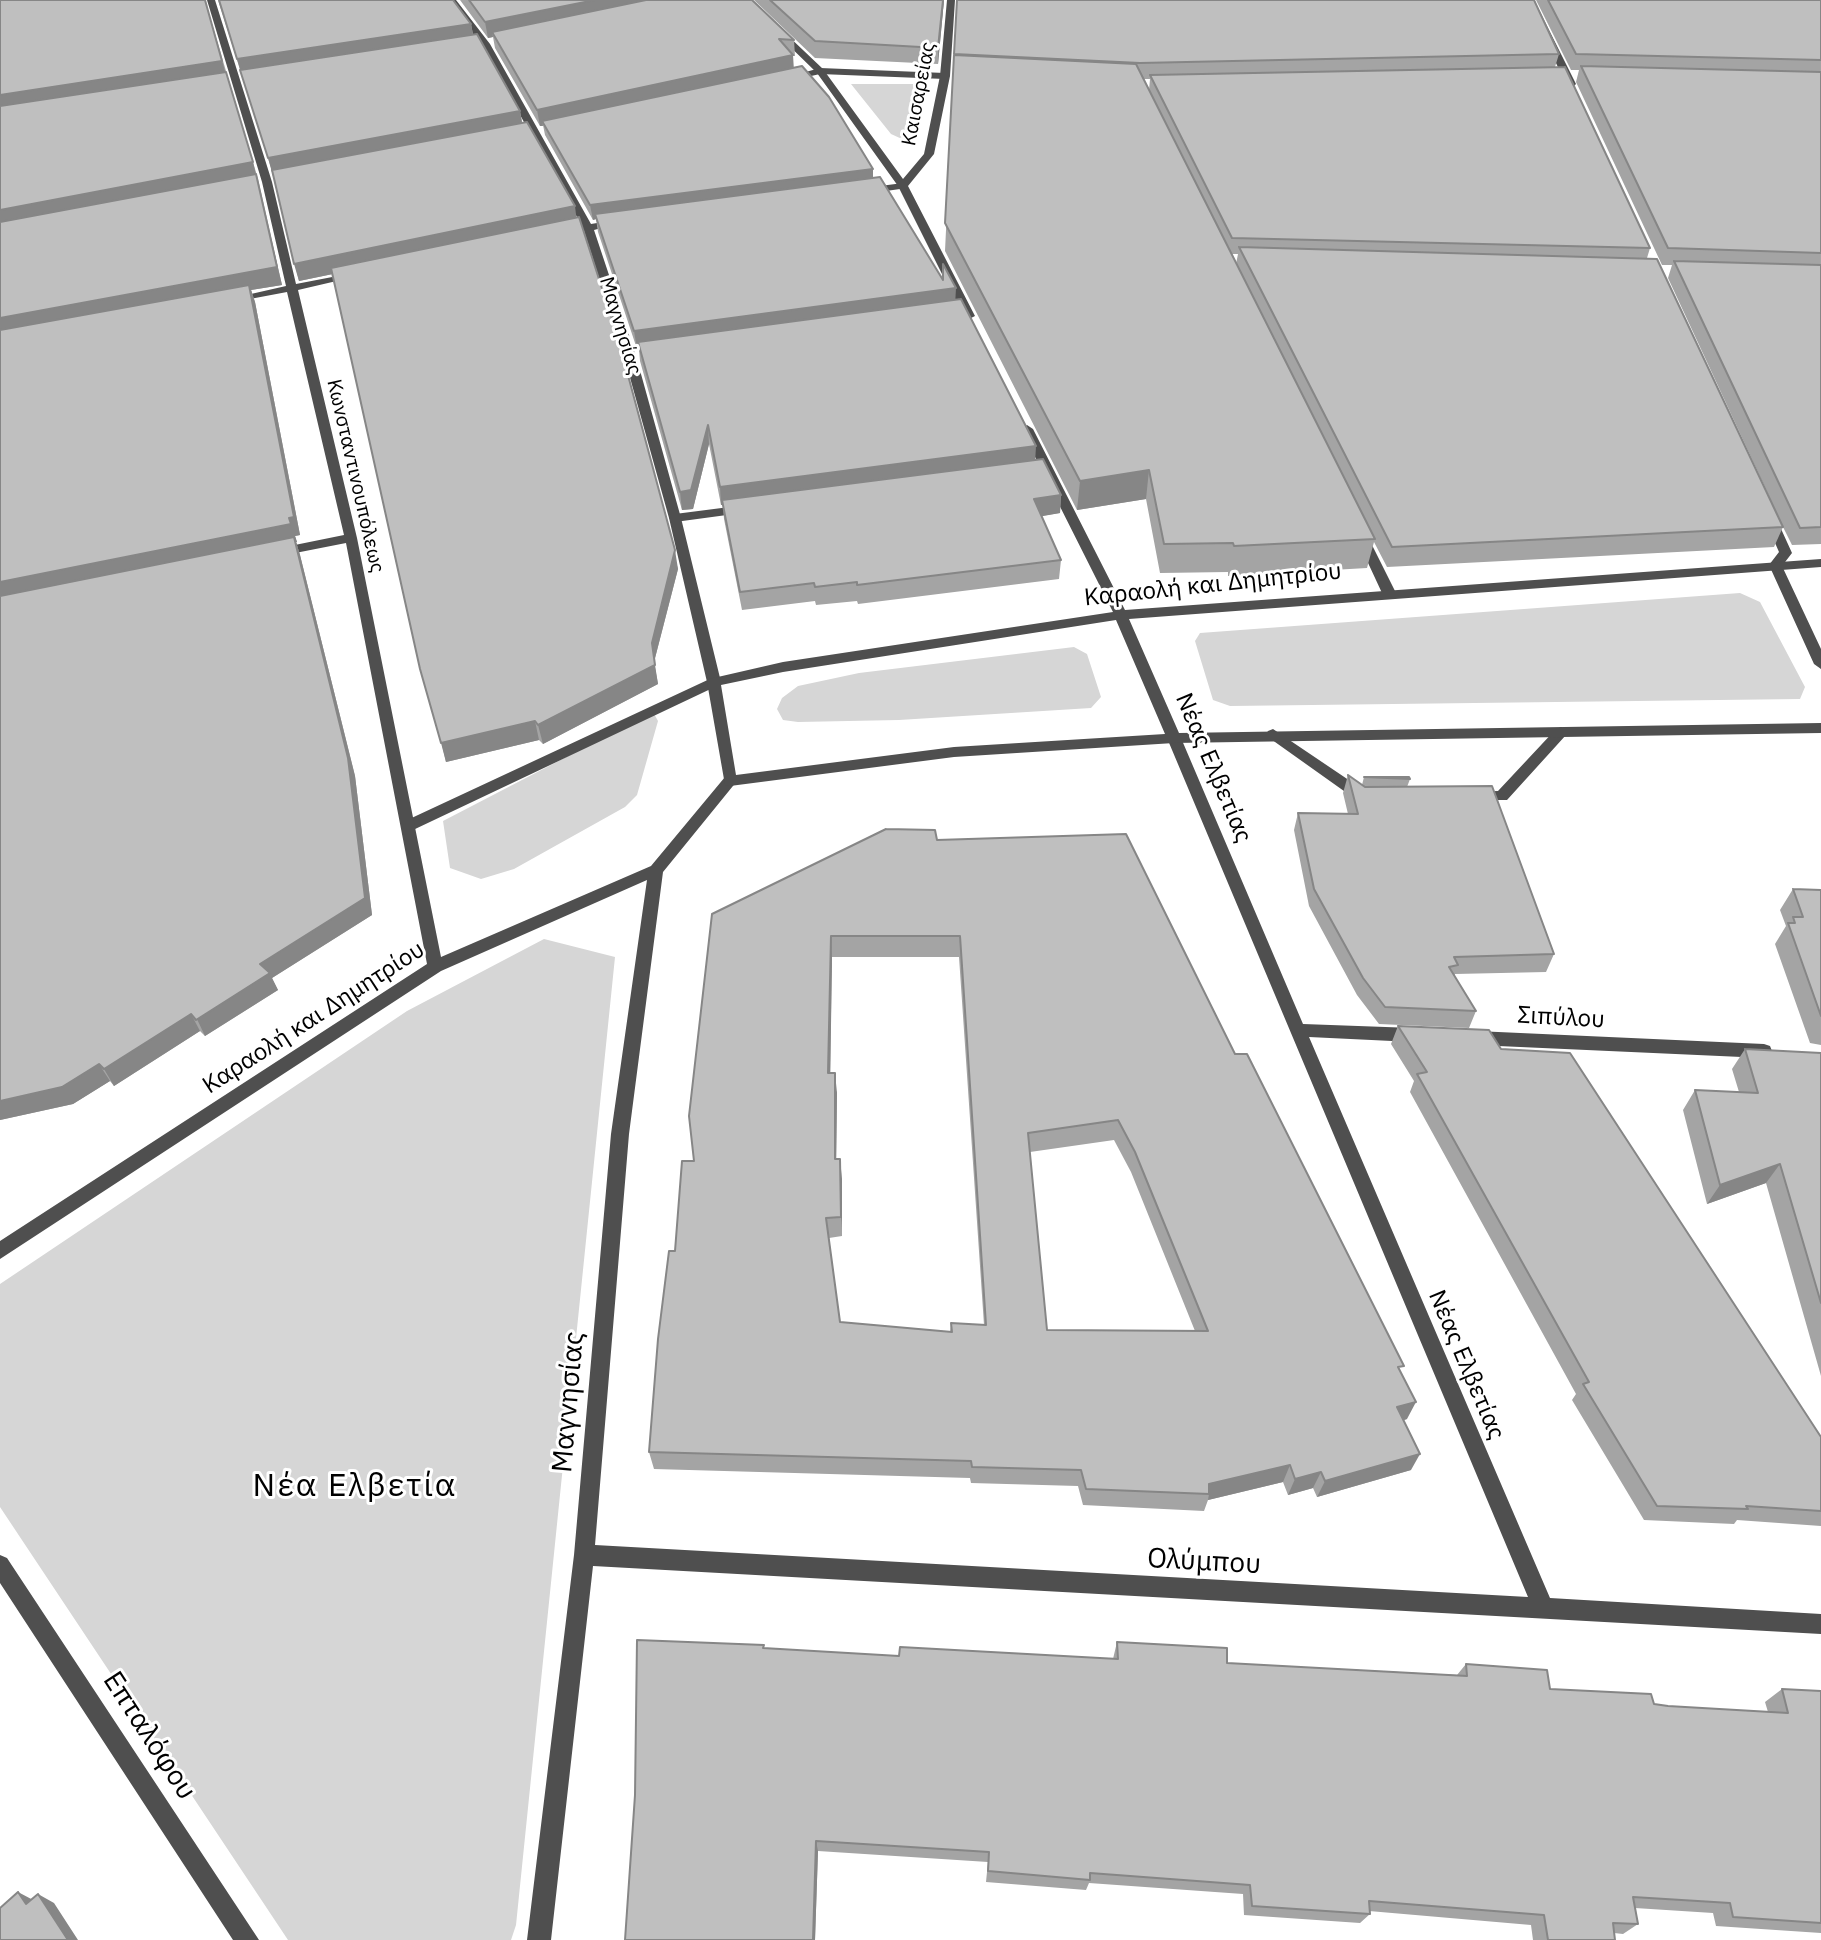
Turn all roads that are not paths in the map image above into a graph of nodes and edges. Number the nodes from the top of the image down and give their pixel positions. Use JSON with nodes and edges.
{"nodes":[{"id":1,"x":211,"y":0,"type":"edge"},
{"id":2,"x":452,"y":0,"type":"edge"},
{"id":3,"x":951,"y":0,"type":"edge"},
{"id":4,"x":1530,"y":0,"type":"edge"},
{"id":5,"x":772,"y":25,"type":"edge"},
{"id":6,"x":500,"y":41,"type":"edge"},
{"id":7,"x":485,"y":44,"type":"junction"},
{"id":8,"x":469,"y":46,"type":"edge"},
{"id":9,"x":820,"y":71,"type":"junction"},
{"id":10,"x":945,"y":76,"type":"junction"},
{"id":11,"x":1568,"y":76,"type":"junction"},
{"id":12,"x":960,"y":77,"type":"edge"},
{"id":13,"x":1552,"y":77,"type":"edge"},
{"id":14,"x":1583,"y":77,"type":"edge"},
{"id":15,"x":251,"y":78,"type":"edge"},
{"id":16,"x":235,"y":81,"type":"junction"},
{"id":17,"x":775,"y":81,"type":"edge"},
{"id":18,"x":220,"y":83,"type":"edge"},
{"id":19,"x":1574,"y":90,"type":"edge"},
{"id":20,"x":552,"y":128,"type":"edge"},
{"id":21,"x":537,"y":131,"type":"junction"},
{"id":22,"x":522,"y":134,"type":"edge"},
{"id":23,"x":282,"y":179,"type":"edge"},
{"id":24,"x":267,"y":182,"type":"junction"},
{"id":25,"x":253,"y":185,"type":"edge"},
{"id":26,"x":903,"y":186,"type":"junction"},
{"id":27,"x":855,"y":192,"type":"edge"},
{"id":28,"x":635,"y":221,"type":"edge"},
{"id":29,"x":588,"y":227,"type":"junction"},
{"id":30,"x":557,"y":233,"type":"edge"},
{"id":31,"x":369,"y":272,"type":"edge"},
{"id":32,"x":291,"y":289,"type":"junction"},
{"id":33,"x":214,"y":303,"type":"edge"},
{"id":34,"x":966,"y":311,"type":"junction"},
{"id":35,"x":951,"y":313,"type":"edge"},
{"id":36,"x":973,"y":324,"type":"edge"},
{"id":37,"x":646,"y":354,"type":"edge"},
{"id":38,"x":630,"y":356,"type":"junction"},
{"id":39,"x":1021,"y":418,"type":"edge"},
{"id":40,"x":1047,"y":470,"type":"junction"},
{"id":41,"x":1032,"y":472,"type":"edge"},
{"id":42,"x":753,"y":508,"type":"edge"},
{"id":43,"x":1767,"y":511,"type":"edge"},
{"id":44,"x":675,"y":518,"type":"junction"},
{"id":45,"x":1355,"y":524,"type":"edge"},
{"id":46,"x":351,"y":538,"type":"junction"},
{"id":47,"x":259,"y":556,"type":"edge"},
{"id":48,"x":1821,"y":563,"type":"edge"},
{"id":49,"x":1775,"y":565,"type":"junction"},
{"id":50,"x":1389,"y":593,"type":"junction"},
{"id":51,"x":1121,"y":615,"type":"junction"},
{"id":52,"x":1821,"y":664,"type":"edge"},
{"id":53,"x":714,"y":682,"type":"junction"},
{"id":54,"x":1821,"y":728,"type":"edge"},
{"id":55,"x":1561,"y":732,"type":"junction"},
{"id":56,"x":1273,"y":734,"type":"junction"},
{"id":57,"x":1174,"y":738,"type":"junction"},
{"id":58,"x":730,"y":781,"type":"junction"},
{"id":59,"x":1455,"y":796,"type":"edge"},
{"id":60,"x":1375,"y":797,"type":"edge"},
{"id":61,"x":408,"y":826,"type":"junction"},
{"id":62,"x":656,"y":870,"type":"junction"},
{"id":63,"x":435,"y":967,"type":"junction"},
{"id":64,"x":1298,"y":1030,"type":"junction"},
{"id":65,"x":1425,"y":1036,"type":"edge"},
{"id":66,"x":1457,"y":1037,"type":"edge"},
{"id":67,"x":1789,"y":1053,"type":"edge"},
{"id":68,"x":0,"y":1251,"type":"edge"},
{"id":69,"x":584,"y":1555,"type":"junction"},
{"id":70,"x":0,"y":1565,"type":"edge"},
{"id":71,"x":1544,"y":1610,"type":"junction"},
{"id":72,"x":1821,"y":1624,"type":"edge"},
{"id":73,"x":247,"y":1940,"type":"edge"},
{"id":74,"x":539,"y":1940,"type":"edge"}],
"edges":[{"from":1,"to":16,"type":"street","name":"Κωνσταντινουπόλεως"},
{"from":2,"to":7,"type":"street","name":"Μαγνησίας"},
{"from":3,"to":10,"type":"street","name":"Καισαρείας"},
{"from":4,"to":11,"type":"street"},
{"from":5,"to":9,"type":"street"},
{"from":6,"to":7,"type":"street"},
{"from":7,"to":8,"type":"street"},
{"from":7,"to":21,"type":"street","name":"Μαγνησίας"},
{"from":9,"to":10,"type":"street"},
{"from":9,"to":17,"type":"street"},
{"from":9,"to":26,"type":"street"},
{"from":10,"to":12,"type":"street"},
{"from":10,"to":26,"type":"street","name":"Καισαρείας"},
{"from":11,"to":13,"type":"street"},
{"from":11,"to":14,"type":"street"},
{"from":11,"to":19,"type":"street"},
{"from":15,"to":16,"type":"street"},
{"from":16,"to":18,"type":"street"},
{"from":16,"to":24,"type":"street","name":"Κωνσταντινουπόλεως"},
{"from":20,"to":21,"type":"street"},
{"from":21,"to":22,"type":"street"},
{"from":21,"to":29,"type":"street","name":"Μαγνησίας"},
{"from":23,"to":24,"type":"street"},
{"from":24,"to":25,"type":"street"},
{"from":24,"to":32,"type":"street","name":"Κωνσταντινουπόλεως"},
{"from":26,"to":27,"type":"street"},
{"from":26,"to":34,"type":"street"},
{"from":28,"to":29,"type":"street"},
{"from":29,"to":30,"type":"street"},
{"from":29,"to":38,"type":"street","name":"Μαγνησίας"},
{"from":31,"to":32,"type":"street"},
{"from":32,"to":33,"type":"street"},
{"from":32,"to":46,"type":"street","name":"Κωνσταντινουπόλεως"},
{"from":34,"to":35,"type":"street"},
{"from":34,"to":36,"type":"street"},
{"from":37,"to":38,"type":"street"},
{"from":38,"to":44,"type":"street","name":"Μαγνησίας"},
{"from":39,"to":40,"type":"street","name":"Νέας Ελβετίας"},
{"from":40,"to":41,"type":"street"},
{"from":40,"to":51,"type":"street","name":"Νέας Ελβετίας"},
{"from":42,"to":44,"type":"street"},
{"from":43,"to":49,"type":"street"},
{"from":44,"to":53,"type":"street","name":"Μαγνησίας"},
{"from":45,"to":50,"type":"street"},
{"from":46,"to":47,"type":"street"},
{"from":46,"to":61,"type":"street","name":"Κωνσταντινουπόλεως"},
{"from":48,"to":49,"type":"street","name":"Καραολή και Δημητρίου"},
{"from":49,"to":50,"type":"street","name":"Καραολή και Δημητρίου"},
{"from":49,"to":52,"type":"street"},
{"from":50,"to":51,"type":"street","name":"Καραολή και Δημητρίου"},
{"from":51,"to":53,"type":"street","name":"Καραολή και Δημητρίου"},
{"from":51,"to":57,"type":"street","name":"Νέας Ελβετίας"},
{"from":53,"to":58,"type":"street"},
{"from":53,"to":61,"type":"street","name":"Καραολή και Δημητρίου"},
{"from":54,"to":55,"type":"street"},
{"from":55,"to":56,"type":"street"},
{"from":55,"to":59,"type":"street"},
{"from":56,"to":57,"type":"street"},
{"from":56,"to":60,"type":"street"},
{"from":57,"to":58,"type":"street"},
{"from":57,"to":64,"type":"street","name":"Νέας Ελβετίας"},
{"from":58,"to":62,"type":"street","name":"Καραολή και Δημητρίου"},
{"from":61,"to":63,"type":"street","name":"Κωνσταντινουπόλεως"},
{"from":62,"to":63,"type":"street","name":"Καραολή και Δημητρίου"},
{"from":62,"to":69,"type":"street","name":"Μαγνησίας"},
{"from":63,"to":68,"type":"street","name":"Καραολή και Δημητρίου"},
{"from":64,"to":65,"type":"street"},
{"from":64,"to":71,"type":"street","name":"Νέας Ελβετίας"},
{"from":66,"to":67,"type":"street","name":"Σιπύλου"},
{"from":69,"to":71,"type":"street","name":"Ολύμπου"},
{"from":69,"to":74,"type":"street","name":"Μαγνησίας"},
{"from":70,"to":73,"type":"street","name":"Επταλόφου"},
{"from":71,"to":72,"type":"street","name":"Ολύμπου"}]}
